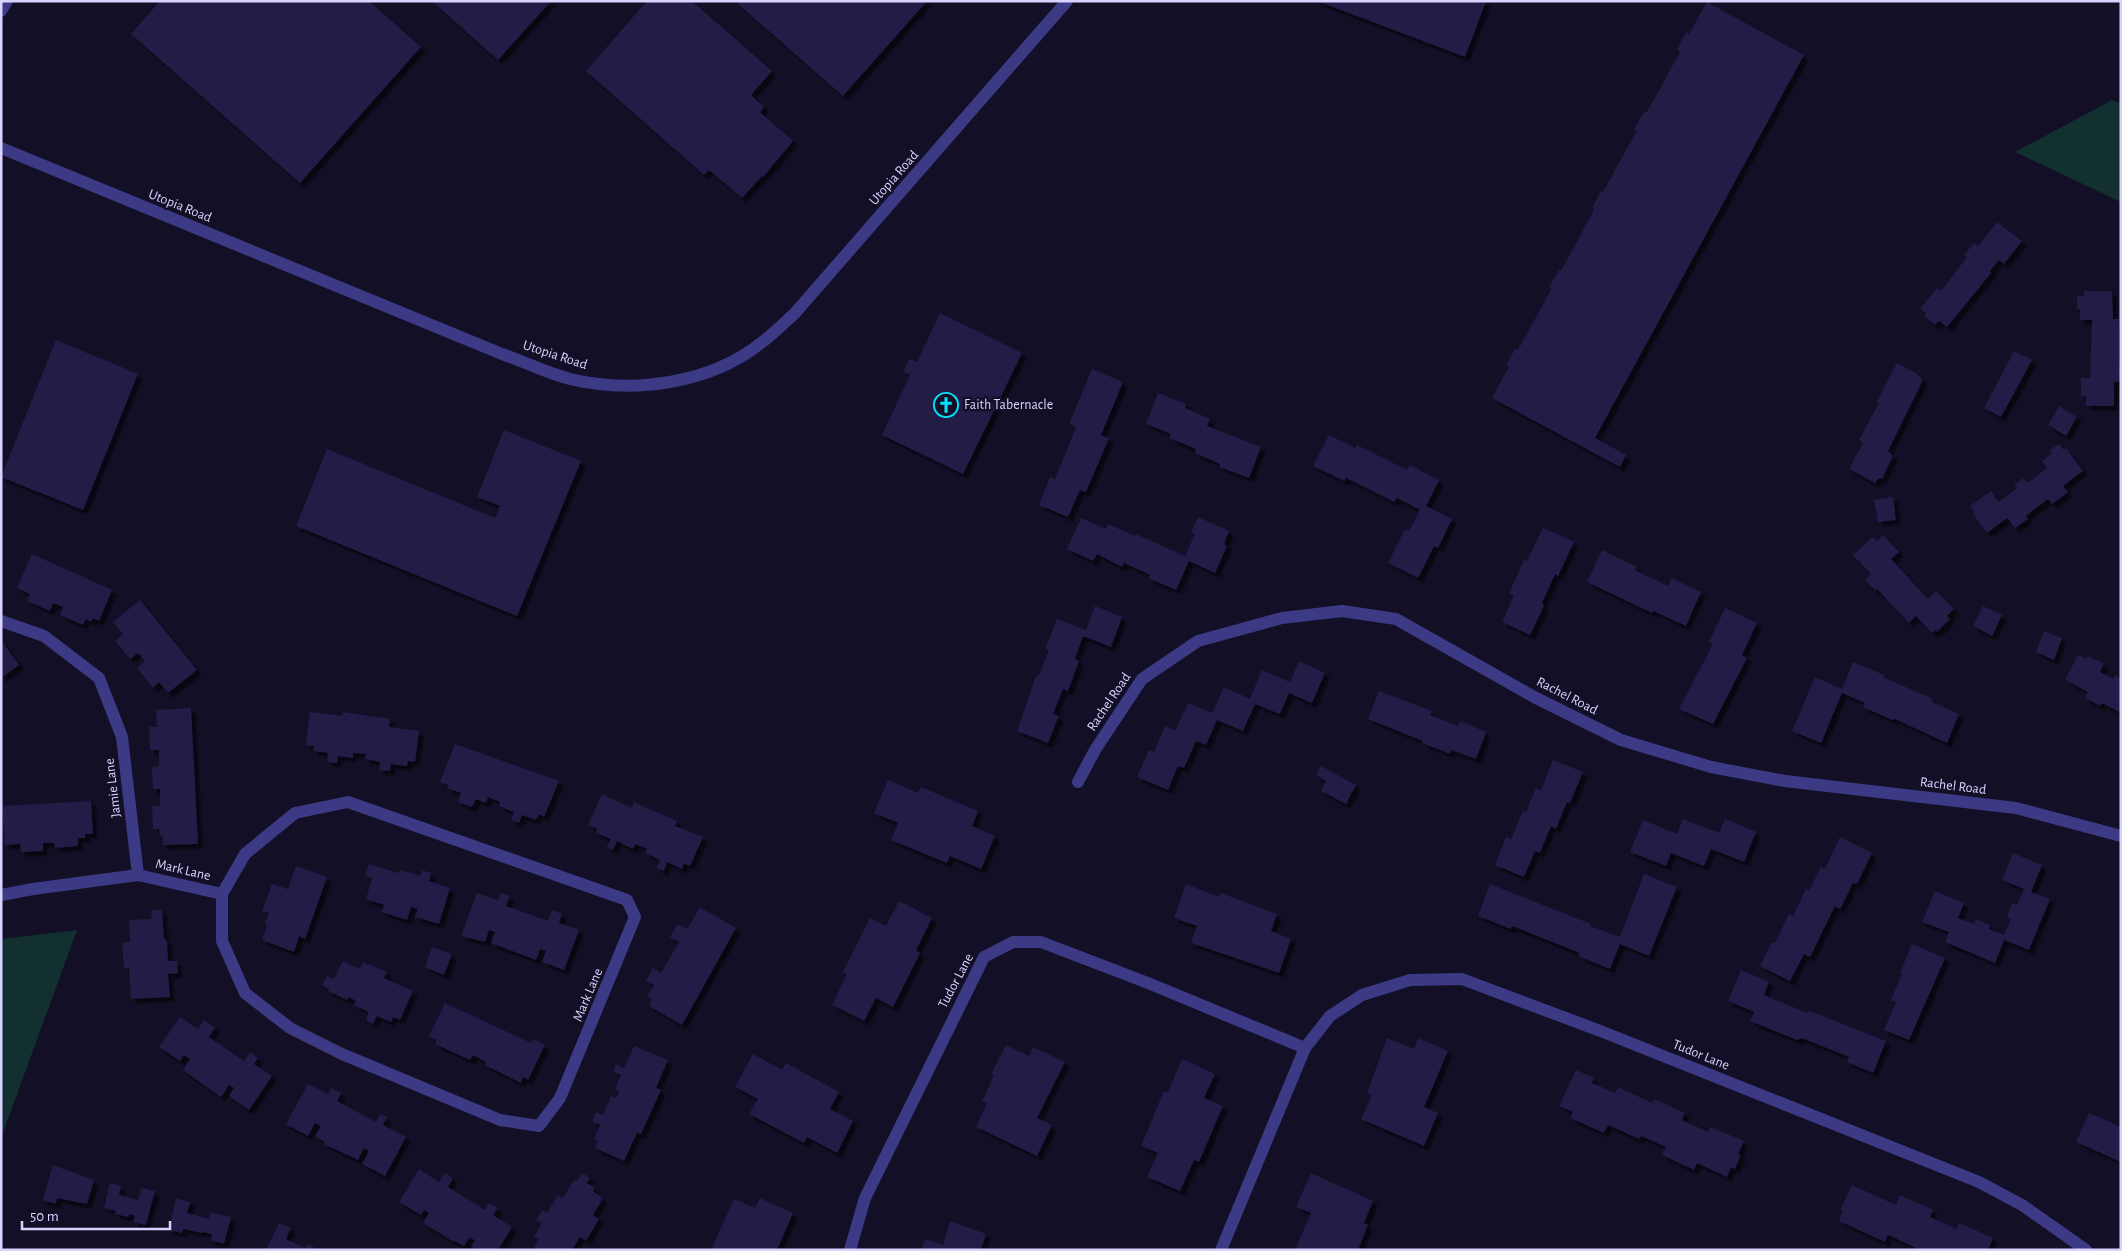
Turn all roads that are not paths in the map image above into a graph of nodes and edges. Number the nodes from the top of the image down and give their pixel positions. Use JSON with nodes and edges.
{"nodes":[{"id":1,"x":7,"y":1,"type":"edge"},
{"id":2,"x":1067,"y":1,"type":"edge"},
{"id":3,"x":1,"y":10,"type":"edge"},
{"id":4,"x":1,"y":148,"type":"edge"},
{"id":5,"x":1,"y":622,"type":"edge"},
{"id":6,"x":1078,"y":782,"type":"dead end"},
{"id":7,"x":2121,"y":836,"type":"edge"},
{"id":8,"x":138,"y":876,"type":"junction"},
{"id":9,"x":222,"y":894,"type":"junction"},
{"id":10,"x":1,"y":895,"type":"edge"},
{"id":11,"x":1305,"y":1048,"type":"junction"},
{"id":12,"x":850,"y":1250,"type":"edge"},
{"id":13,"x":1221,"y":1250,"type":"edge"},
{"id":14,"x":2086,"y":1250,"type":"edge"}],
"edges":[{"from":1,"to":3,"type":"street"},
{"from":2,"to":4,"type":"street","name":"Utopia Road"},
{"from":5,"to":8,"type":"street","name":"Jamie Lane"},
{"from":6,"to":7,"type":"street","name":"Rachel Road"},
{"from":8,"to":9,"type":"street","name":"Mark Lane"},
{"from":8,"to":10,"type":"street"},
{"from":9,"to":9,"type":"street","name":"Mark Lane"},
{"from":11,"to":12,"type":"street","name":"Tudor Lane"},
{"from":11,"to":13,"type":"street","name":"Tudor Lane"},
{"from":11,"to":14,"type":"street","name":"Tudor Lane"}]}
